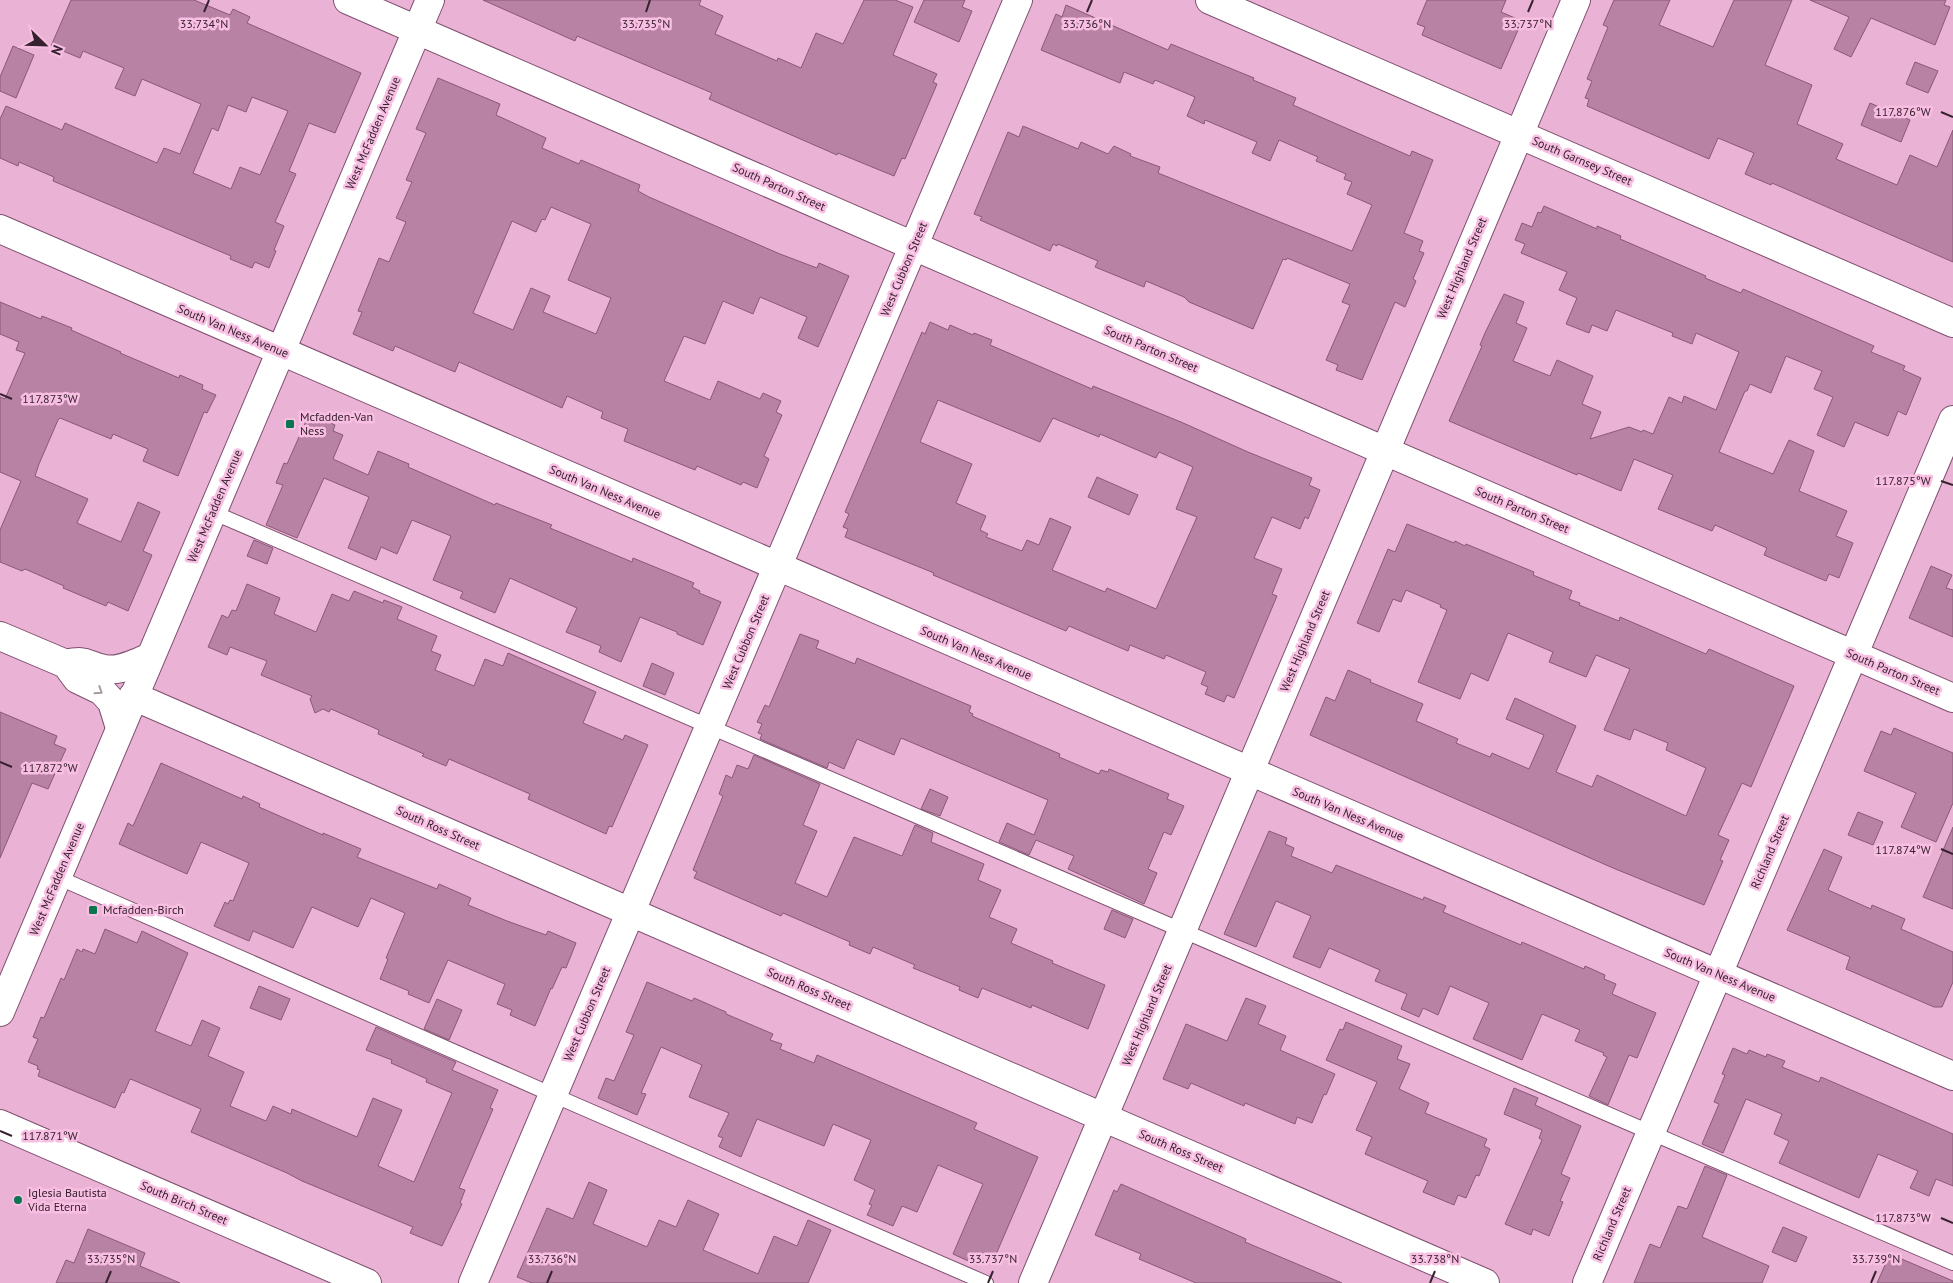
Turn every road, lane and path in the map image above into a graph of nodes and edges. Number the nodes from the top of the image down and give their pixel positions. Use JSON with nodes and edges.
{"nodes":[{"id":1,"x":348,"y":0,"type":"edge"},
{"id":2,"x":430,"y":0,"type":"edge"},
{"id":3,"x":1018,"y":0,"type":"edge"},
{"id":4,"x":1210,"y":0,"type":"edge"},
{"id":5,"x":1576,"y":0,"type":"edge"},
{"id":6,"x":417,"y":30,"type":"junction"},
{"id":7,"x":1519,"y":134,"type":"junction"},
{"id":8,"x":0,"y":230,"type":"edge"},
{"id":9,"x":914,"y":246,"type":"junction"},
{"id":10,"x":1953,"y":323,"type":"edge"},
{"id":11,"x":281,"y":351,"type":"junction"},
{"id":12,"x":1953,"y":420,"type":"edge"},
{"id":13,"x":1385,"y":451,"type":"junction"},
{"id":14,"x":212,"y":512,"type":"junction"},
{"id":15,"x":777,"y":567,"type":"junction"},
{"id":16,"x":0,"y":636,"type":"edge"},
{"id":17,"x":1854,"y":654,"type":"junction"},
{"id":18,"x":150,"y":658,"type":"junction"},
{"id":19,"x":66,"y":664,"type":"junction"},
{"id":20,"x":133,"y":696,"type":"junction"},
{"id":21,"x":1953,"y":698,"type":"edge"},
{"id":22,"x":710,"y":726,"type":"junction"},
{"id":23,"x":120,"y":728,"type":"junction"},
{"id":24,"x":1250,"y":771,"type":"junction"},
{"id":25,"x":57,"y":877,"type":"junction"},
{"id":26,"x":631,"y":912,"type":"junction"},
{"id":27,"x":1183,"y":930,"type":"junction"},
{"id":28,"x":1718,"y":974,"type":"junction"},
{"id":29,"x":0,"y":1012,"type":"edge"},
{"id":30,"x":1953,"y":1076,"type":"edge"},
{"id":31,"x":552,"y":1096,"type":"junction"},
{"id":32,"x":1104,"y":1117,"type":"junction"},
{"id":33,"x":0,"y":1124,"type":"edge"},
{"id":34,"x":1651,"y":1132,"type":"junction"},
{"id":35,"x":1953,"y":1263,"type":"edge"},
{"id":36,"x":367,"y":1283,"type":"edge"},
{"id":37,"x":473,"y":1283,"type":"edge"},
{"id":38,"x":986,"y":1283,"type":"edge"},
{"id":39,"x":1033,"y":1283,"type":"edge"},
{"id":40,"x":1486,"y":1283,"type":"edge"},
{"id":41,"x":1587,"y":1283,"type":"edge"}],
"edges":[{"from":1,"to":6,"type":"street","name":"South Parton Street"},
{"from":2,"to":6,"type":"street","name":"West McFadden Avenue"},
{"from":3,"to":9,"type":"street","name":"West Cubbon Street"},
{"from":4,"to":7,"type":"street","name":"South Garnsey Street"},
{"from":5,"to":7,"type":"street","name":"West Highland Street"},
{"from":6,"to":9,"type":"street","name":"South Parton Street"},
{"from":6,"to":11,"type":"street","name":"West McFadden Avenue"},
{"from":7,"to":10,"type":"street","name":"South Garnsey Street"},
{"from":7,"to":13,"type":"street","name":"West Highland Street"},
{"from":8,"to":11,"type":"street","name":"South Van Ness Avenue"},
{"from":9,"to":13,"type":"street","name":"South Parton Street"},
{"from":9,"to":15,"type":"street","name":"West Cubbon Street"},
{"from":11,"to":14,"type":"street","name":"West McFadden Avenue"},
{"from":11,"to":15,"type":"street","name":"South Van Ness Avenue"},
{"from":12,"to":17,"type":"street","name":"Richland Street"},
{"from":13,"to":17,"type":"street","name":"South Parton Street"},
{"from":13,"to":24,"type":"street","name":"West Highland Street"},
{"from":14,"to":18,"type":"street","name":"West McFadden Avenue"},
{"from":14,"to":22,"type":"lane"},
{"from":15,"to":22,"type":"street","name":"West Cubbon Street"},
{"from":15,"to":24,"type":"street","name":"South Van Ness Avenue"},
{"from":16,"to":19,"type":"street"},
{"from":17,"to":21,"type":"street","name":"South Parton Street"},
{"from":17,"to":28,"type":"street","name":"Richland Street"},
{"from":18,"to":19,"type":"street"},
{"from":18,"to":20,"type":"street","name":"West McFadden Avenue"},
{"from":19,"to":23,"type":"street","one_way":true},
{"from":20,"to":23,"type":"street","name":"West McFadden Avenue"},
{"from":20,"to":26,"type":"street","name":"South Ross Street"},
{"from":22,"to":26,"type":"street","name":"West Cubbon Street"},
{"from":22,"to":27,"type":"lane"},
{"from":23,"to":25,"type":"street","name":"West McFadden Avenue"},
{"from":24,"to":27,"type":"street","name":"West Highland Street"},
{"from":24,"to":28,"type":"street","name":"South Van Ness Avenue"},
{"from":25,"to":29,"type":"street","name":"West McFadden Avenue"},
{"from":25,"to":31,"type":"lane"},
{"from":26,"to":31,"type":"street","name":"West Cubbon Street"},
{"from":26,"to":32,"type":"street","name":"South Ross Street"},
{"from":27,"to":32,"type":"street","name":"West Highland Street"},
{"from":27,"to":34,"type":"lane"},
{"from":28,"to":30,"type":"street","name":"South Van Ness Avenue"},
{"from":28,"to":34,"type":"street","name":"Richland Street"},
{"from":31,"to":37,"type":"street","name":"West Cubbon Street"},
{"from":31,"to":38,"type":"lane"},
{"from":32,"to":39,"type":"street","name":"West Highland Street"},
{"from":32,"to":40,"type":"street","name":"South Ross Street"},
{"from":33,"to":36,"type":"street","name":"South Birch Street"},
{"from":34,"to":35,"type":"lane"},
{"from":34,"to":41,"type":"street","name":"Richland Street"}]}
